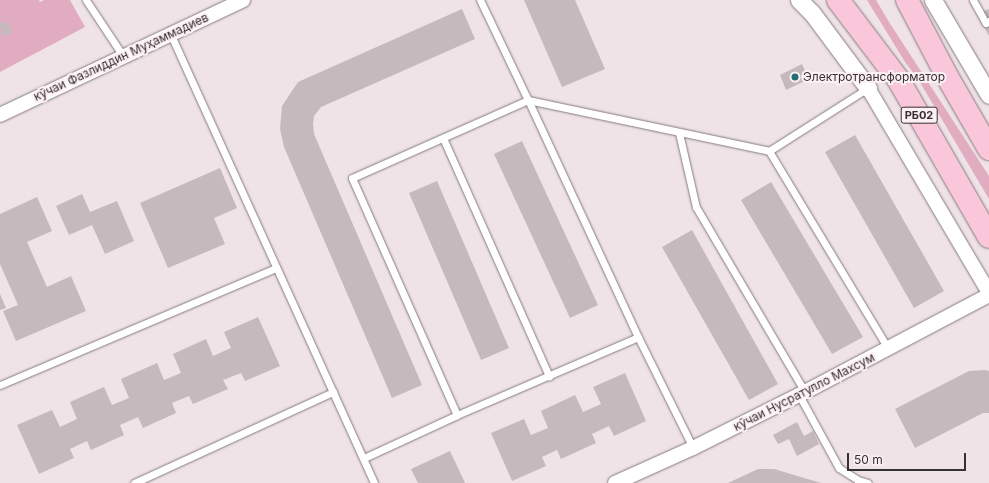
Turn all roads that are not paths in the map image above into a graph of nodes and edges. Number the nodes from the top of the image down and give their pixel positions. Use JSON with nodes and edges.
{"nodes":[{"id":1,"x":86,"y":0,"type":"edge"},
{"id":2,"x":243,"y":0,"type":"edge"},
{"id":3,"x":480,"y":0,"type":"edge"},
{"id":4,"x":799,"y":0,"type":"edge"},
{"id":5,"x":838,"y":0,"type":"edge"},
{"id":6,"x":907,"y":0,"type":"edge"},
{"id":7,"x":933,"y":0,"type":"edge"},
{"id":8,"x":973,"y":0,"type":"edge"},
{"id":9,"x":988,"y":23,"type":"edge"},
{"id":10,"x":170,"y":33,"type":"junction"},
{"id":11,"x":124,"y":56,"type":"junction"},
{"id":12,"x":868,"y":88,"type":"junction"},
{"id":13,"x":989,"y":95,"type":"edge"},
{"id":14,"x":528,"y":100,"type":"junction"},
{"id":15,"x":0,"y":115,"type":"edge"},
{"id":16,"x":678,"y":133,"type":"junction"},
{"id":17,"x":443,"y":138,"type":"junction"},
{"id":18,"x":989,"y":149,"type":"edge"},
{"id":19,"x":769,"y":152,"type":"junction"},
{"id":20,"x":989,"y":237,"type":"edge"},
{"id":21,"x":276,"y":268,"type":"junction"},
{"id":22,"x":989,"y":294,"type":"edge"},
{"id":23,"x":638,"y":337,"type":"junction"},
{"id":24,"x":888,"y":348,"type":"junction"},
{"id":25,"x":549,"y":376,"type":"junction"},
{"id":26,"x":0,"y":385,"type":"edge"},
{"id":27,"x":333,"y":392,"type":"junction"},
{"id":28,"x":802,"y":394,"type":"junction"},
{"id":29,"x":457,"y":415,"type":"junction"},
{"id":30,"x":693,"y":448,"type":"junction"},
{"id":31,"x":364,"y":458,"type":"junction"},
{"id":32,"x":134,"y":483,"type":"edge"},
{"id":33,"x":374,"y":483,"type":"edge"},
{"id":34,"x":615,"y":483,"type":"edge"},
{"id":35,"x":868,"y":483,"type":"edge"}],
"edges":[{"from":1,"to":11,"type":"lane"},
{"from":2,"to":10,"type":"street","name":"кӯчаи Фазлиддин Муҳаммадиев"},
{"from":3,"to":14,"type":"lane"},
{"from":4,"to":12,"type":"street"},
{"from":5,"to":20,"type":"highway","number":"РБ02"},
{"from":6,"to":18,"type":"highway"},
{"from":7,"to":13,"type":"street"},
{"from":8,"to":9,"type":"lane"},
{"from":10,"to":11,"type":"street","name":"кӯчаи Фазлиддин Муҳаммадиев"},
{"from":10,"to":21,"type":"lane"},
{"from":11,"to":15,"type":"street","name":"кӯчаи Фазлиддин Муҳаммадиев"},
{"from":12,"to":19,"type":"lane"},
{"from":12,"to":22,"type":"street"},
{"from":14,"to":16,"type":"lane"},
{"from":14,"to":17,"type":"lane"},
{"from":14,"to":23,"type":"lane"},
{"from":16,"to":19,"type":"lane"},
{"from":16,"to":28,"type":"lane"},
{"from":17,"to":25,"type":"lane"},
{"from":17,"to":29,"type":"lane"},
{"from":19,"to":24,"type":"lane"},
{"from":21,"to":26,"type":"lane"},
{"from":21,"to":27,"type":"lane"},
{"from":22,"to":24,"type":"street","name":"кӯчаи Нусратулло Махсум"},
{"from":23,"to":25,"type":"lane"},
{"from":23,"to":30,"type":"lane"},
{"from":24,"to":28,"type":"street","name":"кӯчаи Нусратулло Махсум"},
{"from":25,"to":29,"type":"lane"},
{"from":27,"to":31,"type":"lane"},
{"from":27,"to":32,"type":"lane"},
{"from":28,"to":30,"type":"street","name":"кӯчаи Нусратулло Махсум"},
{"from":28,"to":35,"type":"lane"},
{"from":29,"to":31,"type":"lane"},
{"from":30,"to":34,"type":"street","name":"кӯчаи Нусратулло Махсум"},
{"from":31,"to":33,"type":"lane"}]}
